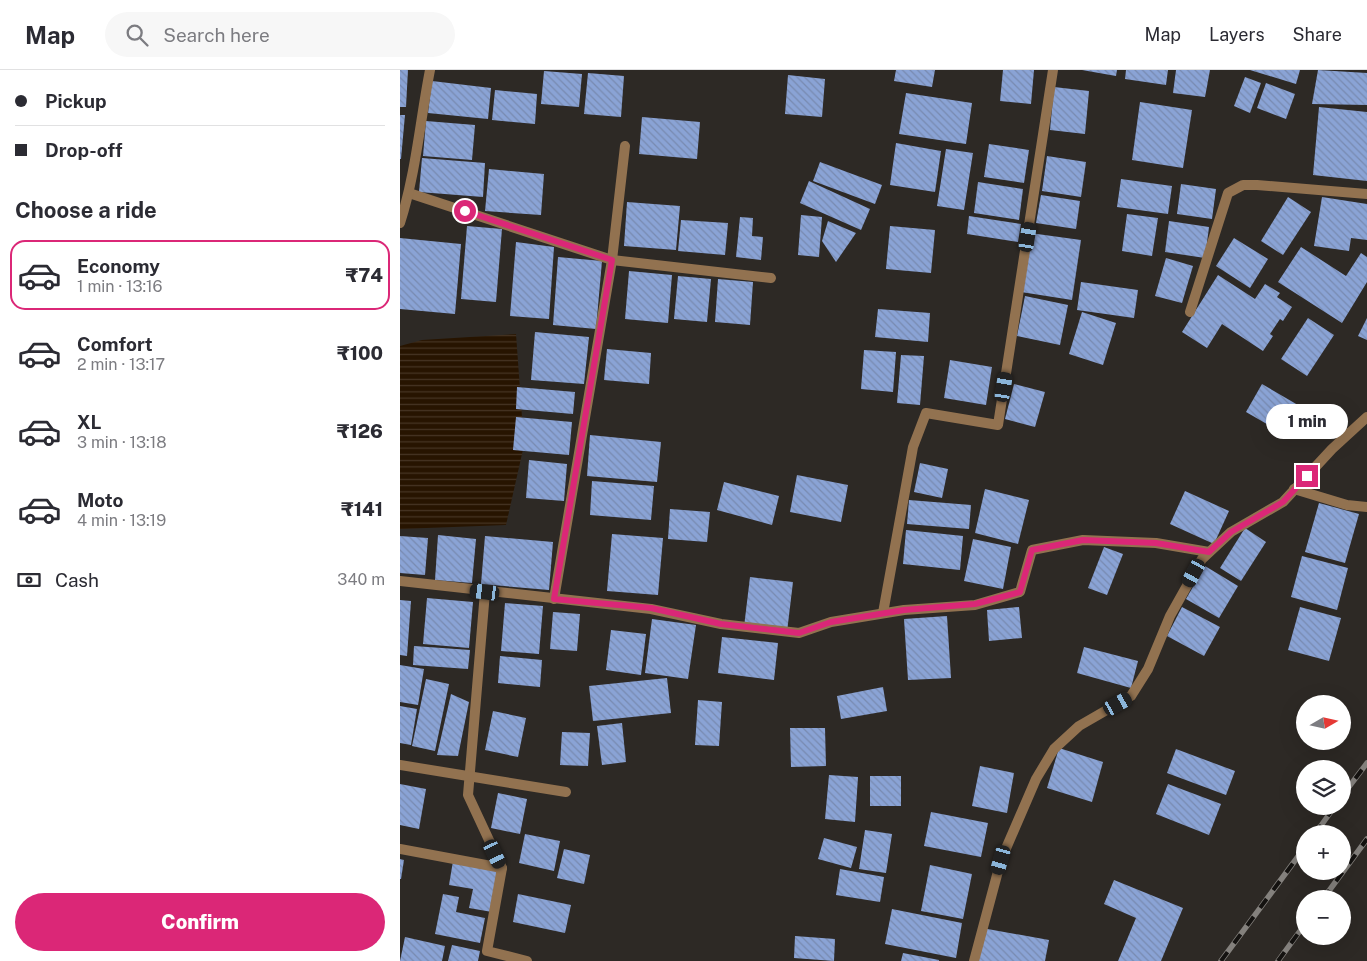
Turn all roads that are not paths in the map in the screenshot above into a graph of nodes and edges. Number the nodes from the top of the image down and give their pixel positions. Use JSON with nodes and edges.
{"nodes":[{"id":1,"x":430,"y":70,"type":"edge"},
{"id":2,"x":1053,"y":70,"type":"edge"},
{"id":3,"x":625,"y":146,"type":"dead end"},
{"id":4,"x":409,"y":193,"type":"junction"},
{"id":5,"x":1367,"y":194,"type":"edge"},
{"id":6,"x":400,"y":223,"type":"edge"},
{"id":7,"x":612,"y":260,"type":"junction"},
{"id":8,"x":770,"y":278,"type":"dead end"},
{"id":9,"x":1190,"y":312,"type":"dead end"},
{"id":10,"x":1367,"y":417,"type":"edge"},
{"id":11,"x":1294,"y":489,"type":"junction"},
{"id":12,"x":1367,"y":507,"type":"edge"},
{"id":13,"x":1209,"y":552,"type":"junction"},
{"id":14,"x":400,"y":581,"type":"edge"},
{"id":15,"x":485,"y":592,"type":"junction"},
{"id":16,"x":554,"y":599,"type":"junction"},
{"id":17,"x":882,"y":613,"type":"junction"},
{"id":18,"x":400,"y":766,"type":"edge"},
{"id":19,"x":469,"y":776,"type":"junction"},
{"id":20,"x":566,"y":792,"type":"dead end"},
{"id":21,"x":400,"y":848,"type":"edge"},
{"id":22,"x":502,"y":868,"type":"junction"},
{"id":23,"x":526,"y":961,"type":"edge"},
{"id":24,"x":974,"y":961,"type":"edge"}],
"edges":[{"from":1,"to":4,"type":"street"},
{"from":2,"to":17,"type":"street"},
{"from":3,"to":7,"type":"street"},
{"from":4,"to":6,"type":"street"},
{"from":4,"to":7,"type":"street"},
{"from":5,"to":9,"type":"street"},
{"from":7,"to":8,"type":"street"},
{"from":7,"to":16,"type":"street"},
{"from":10,"to":11,"type":"street"},
{"from":11,"to":12,"type":"street"},
{"from":11,"to":13,"type":"street"},
{"from":13,"to":17,"type":"street"},
{"from":13,"to":24,"type":"street"},
{"from":14,"to":15,"type":"street"},
{"from":15,"to":16,"type":"street"},
{"from":15,"to":19,"type":"street"},
{"from":16,"to":17,"type":"street"},
{"from":18,"to":19,"type":"street"},
{"from":19,"to":20,"type":"street"},
{"from":19,"to":22,"type":"street"},
{"from":21,"to":22,"type":"street"},
{"from":22,"to":23,"type":"street"}]}
